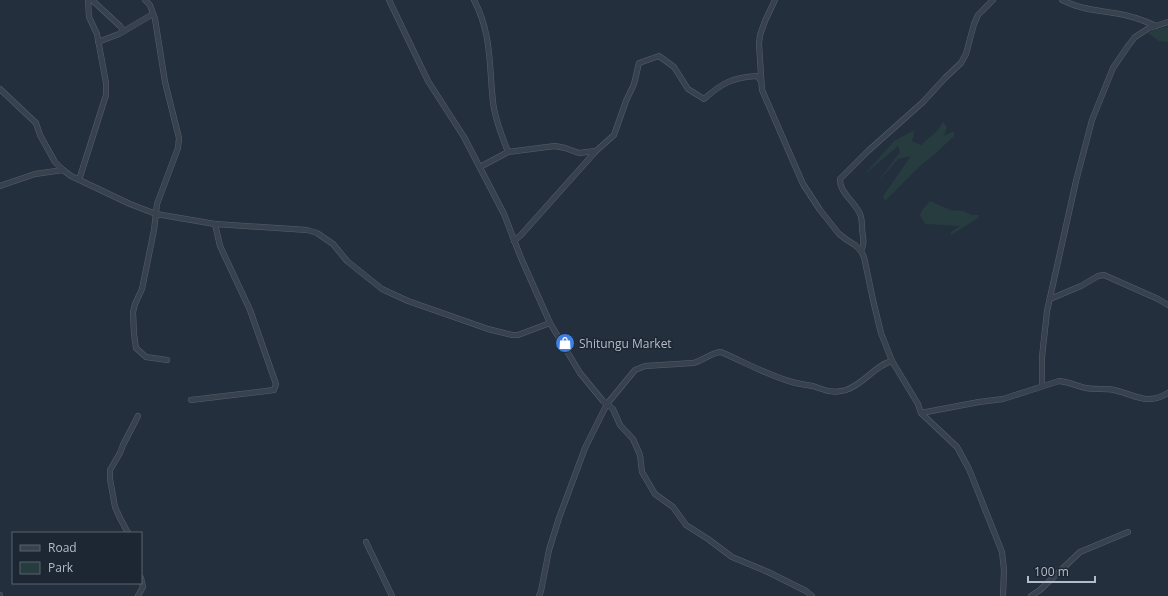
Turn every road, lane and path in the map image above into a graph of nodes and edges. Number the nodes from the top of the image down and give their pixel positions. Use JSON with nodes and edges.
{"nodes":[{"id":1,"x":88,"y":0,"type":"edge"},
{"id":2,"x":92,"y":0,"type":"edge"},
{"id":3,"x":145,"y":0,"type":"edge"},
{"id":4,"x":389,"y":0,"type":"edge"},
{"id":5,"x":474,"y":0,"type":"edge"},
{"id":6,"x":775,"y":0,"type":"edge"},
{"id":7,"x":993,"y":0,"type":"edge"},
{"id":8,"x":1062,"y":0,"type":"edge"},
{"id":9,"x":153,"y":14,"type":"junction"},
{"id":10,"x":1168,"y":22,"type":"edge"},
{"id":11,"x":1156,"y":26,"type":"junction"},
{"id":12,"x":124,"y":31,"type":"junction"},
{"id":13,"x":98,"y":42,"type":"junction"},
{"id":14,"x":761,"y":82,"type":"junction"},
{"id":15,"x":0,"y":89,"type":"edge"},
{"id":16,"x":596,"y":151,"type":"junction"},
{"id":17,"x":508,"y":152,"type":"junction"},
{"id":18,"x":480,"y":167,"type":"junction"},
{"id":19,"x":63,"y":170,"type":"junction"},
{"id":20,"x":79,"y":180,"type":"junction"},
{"id":21,"x":0,"y":186,"type":"edge"},
{"id":22,"x":156,"y":214,"type":"junction"},
{"id":23,"x":215,"y":224,"type":"junction"},
{"id":24,"x":514,"y":241,"type":"junction"},
{"id":25,"x":861,"y":251,"type":"junction"},
{"id":26,"x":1050,"y":299,"type":"junction"},
{"id":27,"x":1168,"y":305,"type":"edge"},
{"id":28,"x":550,"y":323,"type":"junction"},
{"id":29,"x":167,"y":360,"type":"dead end"},
{"id":30,"x":892,"y":361,"type":"junction"},
{"id":31,"x":1042,"y":386,"type":"junction"},
{"id":32,"x":1168,"y":393,"type":"edge"},
{"id":33,"x":191,"y":400,"type":"dead end"},
{"id":34,"x":607,"y":404,"type":"junction"},
{"id":35,"x":921,"y":413,"type":"junction"},
{"id":36,"x":138,"y":416,"type":"dead end"},
{"id":37,"x":127,"y":532,"type":"edge"},
{"id":38,"x":1128,"y":532,"type":"dead end"},
{"id":39,"x":366,"y":542,"type":"dead end"},
{"id":40,"x":142,"y":582,"type":"edge"},
{"id":41,"x":138,"y":596,"type":"edge"},
{"id":42,"x":392,"y":596,"type":"edge"},
{"id":43,"x":539,"y":596,"type":"edge"},
{"id":44,"x":812,"y":596,"type":"edge"},
{"id":45,"x":1003,"y":596,"type":"edge"},
{"id":46,"x":1031,"y":596,"type":"edge"}],
"edges":[{"from":1,"to":13,"type":"street"},
{"from":2,"to":12,"type":"street"},
{"from":3,"to":9,"type":"street"},
{"from":4,"to":18,"type":"street"},
{"from":5,"to":17,"type":"street"},
{"from":6,"to":14,"type":"street"},
{"from":7,"to":25,"type":"street"},
{"from":8,"to":11,"type":"street"},
{"from":9,"to":12,"type":"street"},
{"from":9,"to":22,"type":"street"},
{"from":10,"to":11,"type":"street"},
{"from":11,"to":26,"type":"street"},
{"from":12,"to":13,"type":"street"},
{"from":13,"to":20,"type":"street"},
{"from":14,"to":16,"type":"street"},
{"from":14,"to":25,"type":"street"},
{"from":15,"to":19,"type":"street"},
{"from":16,"to":17,"type":"street"},
{"from":16,"to":24,"type":"street"},
{"from":17,"to":18,"type":"street"},
{"from":18,"to":24,"type":"street"},
{"from":19,"to":20,"type":"street"},
{"from":19,"to":21,"type":"street"},
{"from":20,"to":22,"type":"street"},
{"from":22,"to":23,"type":"street"},
{"from":22,"to":29,"type":"street"},
{"from":23,"to":28,"type":"street"},
{"from":23,"to":33,"type":"street"},
{"from":24,"to":28,"type":"street"},
{"from":25,"to":30,"type":"street"},
{"from":26,"to":27,"type":"street"},
{"from":26,"to":31,"type":"street"},
{"from":28,"to":34,"type":"street"},
{"from":30,"to":34,"type":"street"},
{"from":30,"to":35,"type":"street"},
{"from":31,"to":32,"type":"street"},
{"from":31,"to":35,"type":"street"},
{"from":34,"to":43,"type":"street"},
{"from":34,"to":44,"type":"street"},
{"from":35,"to":45,"type":"street"},
{"from":36,"to":37,"type":"street"},
{"from":38,"to":46,"type":"street"},
{"from":39,"to":42,"type":"street"},
{"from":40,"to":41,"type":"street"}]}
